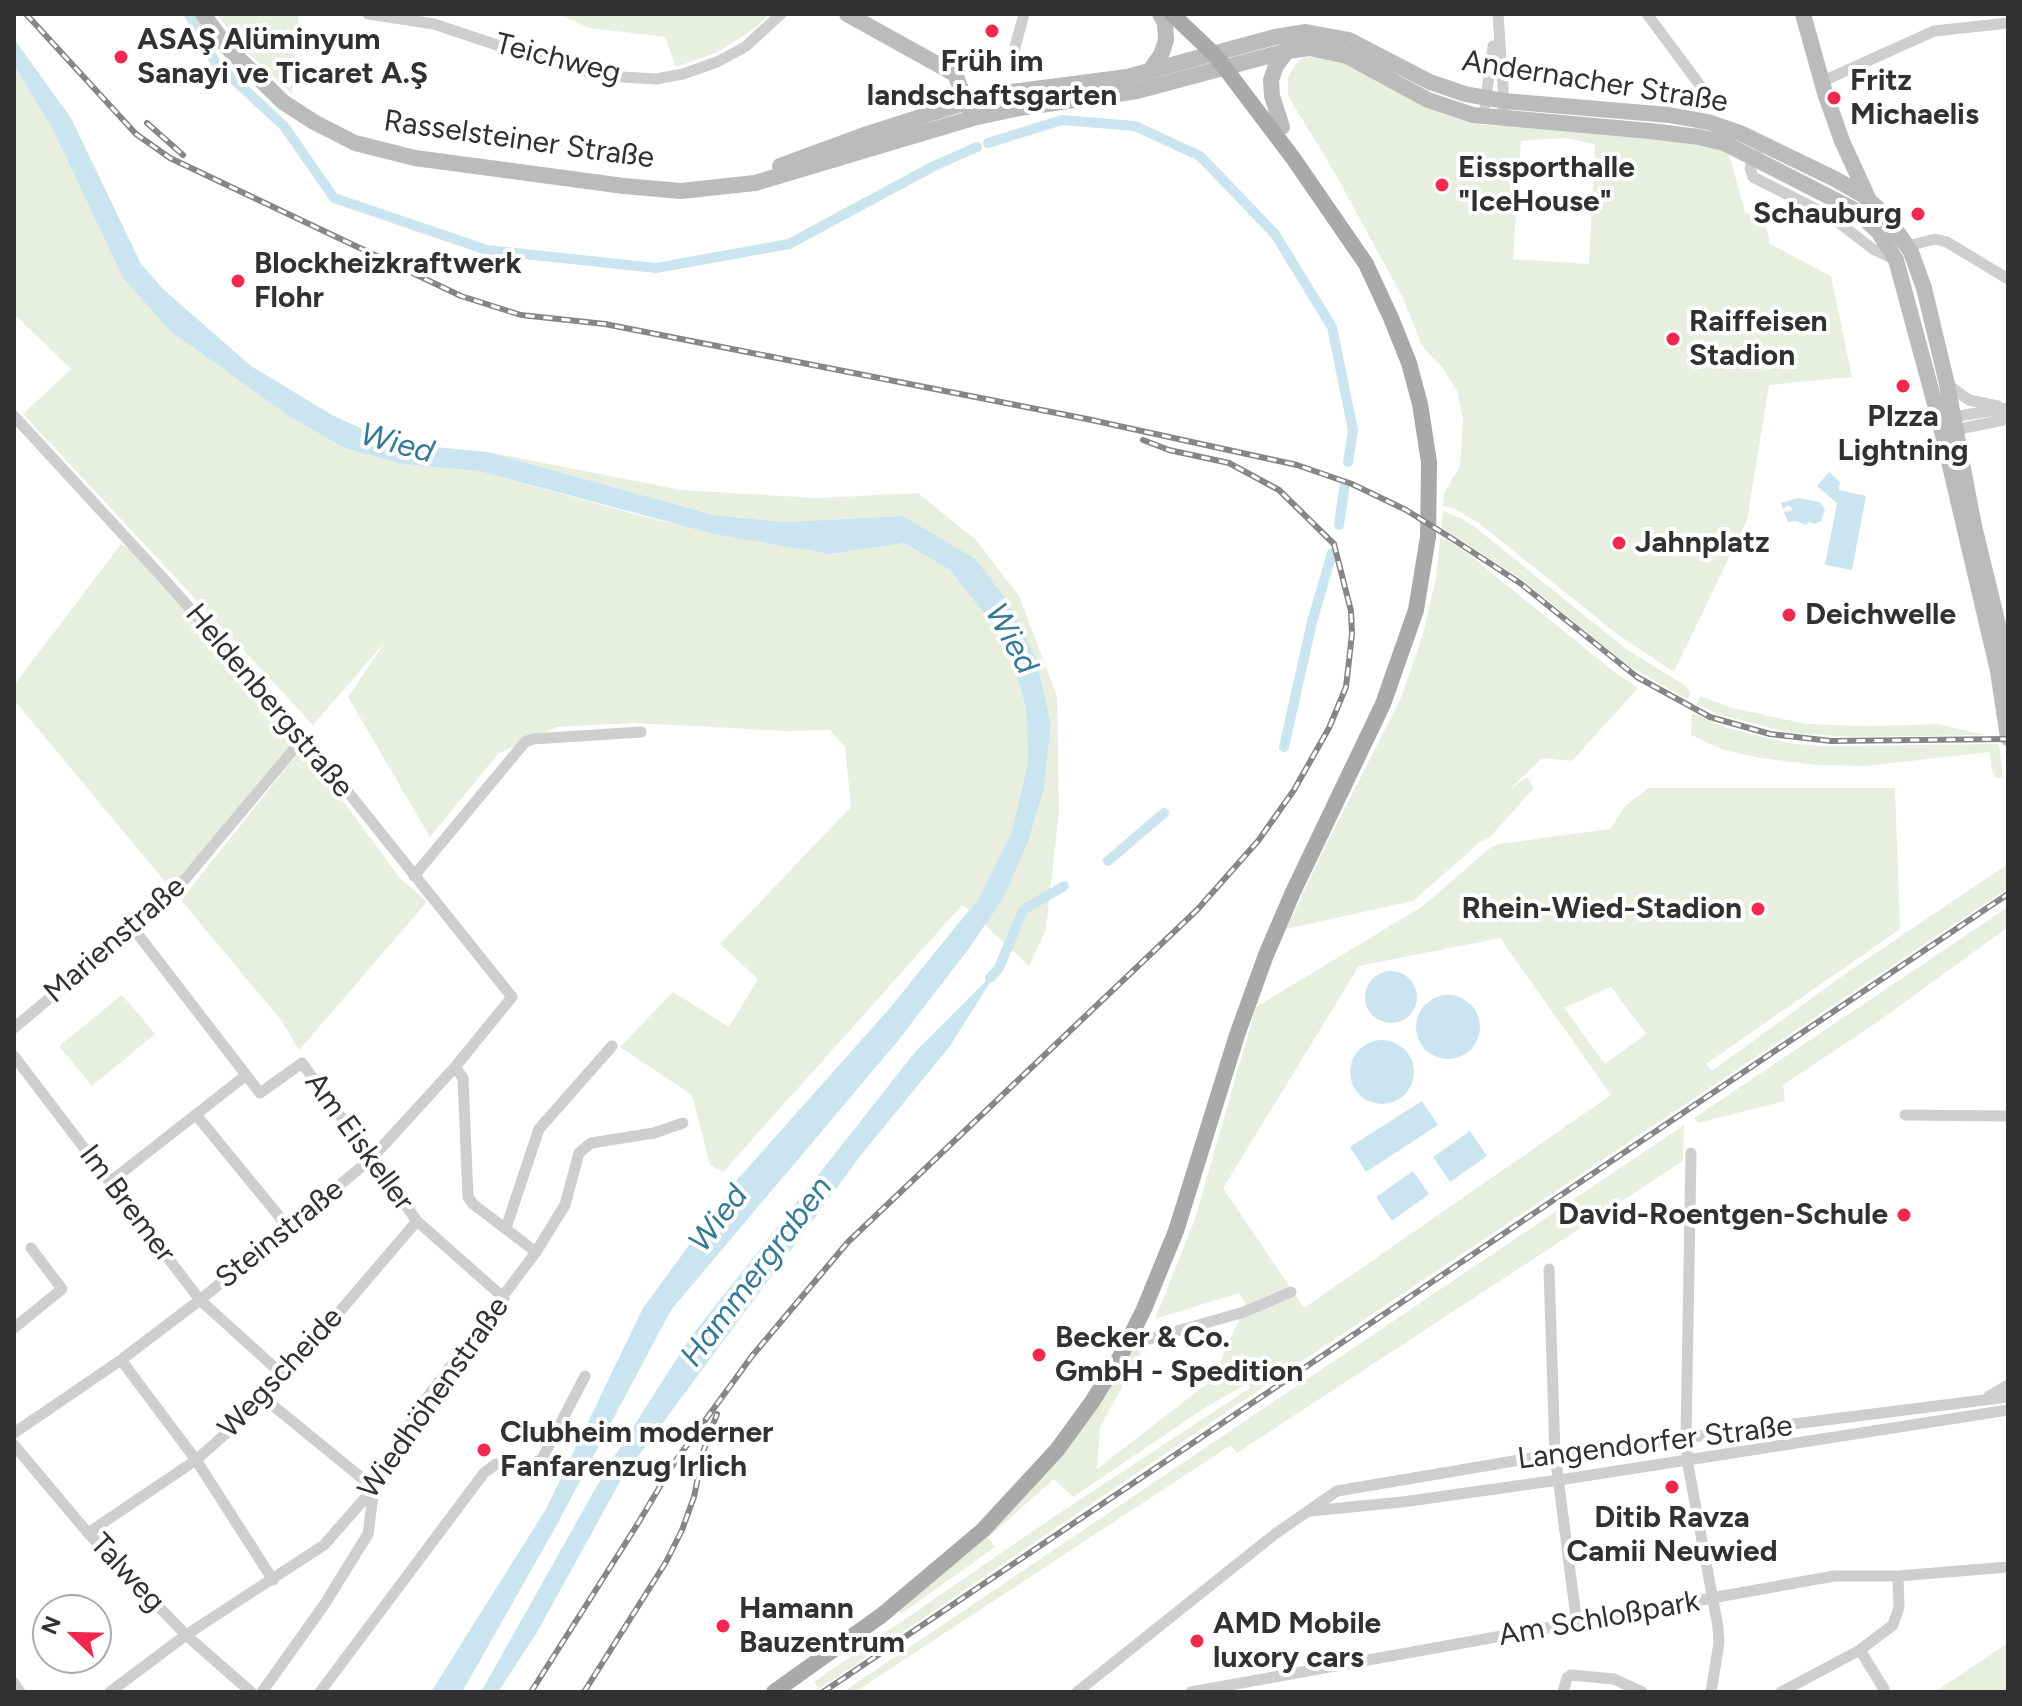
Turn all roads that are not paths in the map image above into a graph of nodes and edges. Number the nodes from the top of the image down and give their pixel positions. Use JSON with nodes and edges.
{"nodes":[{"id":1,"x":203,"y":14,"type":"edge"},
{"id":2,"x":368,"y":14,"type":"edge"},
{"id":3,"x":781,"y":14,"type":"edge"},
{"id":4,"x":847,"y":14,"type":"edge"},
{"id":5,"x":1024,"y":14,"type":"edge"},
{"id":6,"x":1160,"y":14,"type":"edge"},
{"id":7,"x":1172,"y":14,"type":"edge"},
{"id":8,"x":1189,"y":14,"type":"edge"},
{"id":9,"x":1497,"y":14,"type":"edge"},
{"id":10,"x":1647,"y":14,"type":"edge"},
{"id":11,"x":1803,"y":14,"type":"edge"},
{"id":12,"x":2008,"y":23,"type":"edge"},
{"id":13,"x":1014,"y":51,"type":"dead end"},
{"id":14,"x":1287,"y":51,"type":"junction"},
{"id":15,"x":1221,"y":53,"type":"junction"},
{"id":16,"x":1232,"y":68,"type":"junction"},
{"id":17,"x":1148,"y":73,"type":"junction"},
{"id":18,"x":1821,"y":82,"type":"junction"},
{"id":19,"x":1486,"y":98,"type":"junction"},
{"id":20,"x":1711,"y":100,"type":"dead end"},
{"id":21,"x":966,"y":101,"type":"junction"},
{"id":22,"x":1504,"y":101,"type":"junction"},
{"id":23,"x":1482,"y":117,"type":"junction"},
{"id":24,"x":973,"y":118,"type":"junction"},
{"id":25,"x":1503,"y":119,"type":"junction"},
{"id":26,"x":1282,"y":127,"type":"junction"},
{"id":27,"x":1842,"y":141,"type":"junction"},
{"id":28,"x":1774,"y":148,"type":"junction"},
{"id":29,"x":1755,"y":157,"type":"junction"},
{"id":30,"x":1835,"y":179,"type":"junction"},
{"id":31,"x":734,"y":184,"type":"junction"},
{"id":32,"x":1839,"y":200,"type":"junction"},
{"id":33,"x":1869,"y":200,"type":"junction"},
{"id":34,"x":1872,"y":224,"type":"junction"},
{"id":35,"x":1908,"y":246,"type":"junction"},
{"id":36,"x":1357,"y":250,"type":"junction"},
{"id":37,"x":1896,"y":260,"type":"junction"},
{"id":38,"x":2008,"y":279,"type":"edge"},
{"id":39,"x":1947,"y":384,"type":"junction"},
{"id":40,"x":2007,"y":412,"type":"edge"},
{"id":41,"x":14,"y":416,"type":"edge"},
{"id":42,"x":1948,"y":425,"type":"junction"},
{"id":43,"x":2008,"y":666,"type":"edge"},
{"id":44,"x":641,"y":732,"type":"dead end"},
{"id":45,"x":304,"y":737,"type":"junction"},
{"id":46,"x":2008,"y":738,"type":"edge"},
{"id":47,"x":414,"y":876,"type":"junction"},
{"id":48,"x":133,"y":928,"type":"junction"},
{"id":49,"x":512,"y":997,"type":"joint"},
{"id":50,"x":14,"y":1028,"type":"edge"},
{"id":51,"x":612,"y":1046,"type":"dead end"},
{"id":52,"x":14,"y":1056,"type":"edge"},
{"id":53,"x":455,"y":1067,"type":"junction"},
{"id":54,"x":245,"y":1076,"type":"junction"},
{"id":55,"x":1905,"y":1115,"type":"dead end"},
{"id":56,"x":197,"y":1116,"type":"junction"},
{"id":57,"x":2008,"y":1116,"type":"edge"},
{"id":58,"x":683,"y":1123,"type":"dead end"},
{"id":59,"x":1691,"y":1153,"type":"dead end"},
{"id":60,"x":371,"y":1159,"type":"junction"},
{"id":61,"x":111,"y":1181,"type":"junction"},
{"id":62,"x":417,"y":1221,"type":"junction"},
{"id":63,"x":288,"y":1227,"type":"junction"},
{"id":64,"x":506,"y":1228,"type":"junction"},
{"id":65,"x":31,"y":1248,"type":"dead end"},
{"id":66,"x":536,"y":1252,"type":"junction"},
{"id":67,"x":1549,"y":1269,"type":"dead end"},
{"id":68,"x":1291,"y":1292,"type":"dead end"},
{"id":69,"x":504,"y":1298,"type":"junction"},
{"id":70,"x":200,"y":1300,"type":"junction"},
{"id":71,"x":14,"y":1328,"type":"edge"},
{"id":72,"x":1132,"y":1333,"type":"junction"},
{"id":73,"x":121,"y":1360,"type":"junction"},
{"id":74,"x":284,"y":1376,"type":"junction"},
{"id":75,"x":585,"y":1376,"type":"dead end"},
{"id":76,"x":2008,"y":1385,"type":"edge"},
{"id":77,"x":2008,"y":1397,"type":"edge"},
{"id":78,"x":265,"y":1399,"type":"junction"},
{"id":79,"x":1980,"y":1401,"type":"junction"},
{"id":80,"x":2008,"y":1410,"type":"edge"},
{"id":81,"x":1985,"y":1415,"type":"junction"},
{"id":82,"x":2008,"y":1420,"type":"edge"},
{"id":83,"x":14,"y":1433,"type":"edge"},
{"id":84,"x":1686,"y":1438,"type":"junction"},
{"id":85,"x":14,"y":1445,"type":"edge"},
{"id":86,"x":1555,"y":1454,"type":"junction"},
{"id":87,"x":196,"y":1460,"type":"junction"},
{"id":88,"x":1688,"y":1460,"type":"junction"},
{"id":89,"x":1559,"y":1480,"type":"junction"},
{"id":90,"x":374,"y":1488,"type":"junction"},
{"id":91,"x":1309,"y":1511,"type":"junction"},
{"id":92,"x":88,"y":1533,"type":"junction"},
{"id":93,"x":2008,"y":1567,"type":"edge"},
{"id":94,"x":1898,"y":1576,"type":"junction"},
{"id":95,"x":273,"y":1580,"type":"junction"},
{"id":96,"x":1713,"y":1598,"type":"junction"},
{"id":97,"x":1577,"y":1625,"type":"junction"},
{"id":98,"x":186,"y":1635,"type":"junction"},
{"id":99,"x":1860,"y":1650,"type":"junction"},
{"id":100,"x":14,"y":1683,"type":"edge"},
{"id":101,"x":784,"y":1689,"type":"edge"},
{"id":102,"x":1884,"y":1689,"type":"dead end"},
{"id":103,"x":1637,"y":1691,"type":"edge"},
{"id":104,"x":1785,"y":1691,"type":"edge"},
{"id":105,"x":20,"y":1692,"type":"edge"},
{"id":106,"x":110,"y":1692,"type":"edge"},
{"id":107,"x":251,"y":1692,"type":"edge"},
{"id":108,"x":262,"y":1692,"type":"edge"},
{"id":109,"x":320,"y":1692,"type":"edge"},
{"id":110,"x":1077,"y":1692,"type":"edge"},
{"id":111,"x":1191,"y":1692,"type":"edge"},
{"id":112,"x":1563,"y":1692,"type":"edge"},
{"id":113,"x":1711,"y":1692,"type":"edge"}],
"edges":[{"from":1,"to":31,"type":"street","name":"Rasselsteiner Straße"},
{"from":2,"to":3,"type":"street","name":"Teichweg"},
{"from":4,"to":21,"type":"street"},
{"from":5,"to":13,"type":"street"},
{"from":6,"to":17,"type":"street"},
{"from":7,"to":15,"type":"main road"},
{"from":8,"to":15,"type":"main road"},
{"from":9,"to":19,"type":"street"},
{"from":9,"to":22,"type":"street"},
{"from":10,"to":20,"type":"street"},
{"from":11,"to":18,"type":"street"},
{"from":12,"to":18,"type":"street"},
{"from":14,"to":16,"type":"street","name":"Andernacher Straße"},
{"from":14,"to":23,"type":"street","name":"Andernacher Straße"},
{"from":14,"to":26,"type":"street"},
{"from":15,"to":16,"type":"main road"},
{"from":15,"to":17,"type":"street","name":"Rasselsteiner Straße"},
{"from":15,"to":19,"type":"street","name":"Andernacher Straße"},
{"from":16,"to":24,"type":"street","name":"Rasselsteiner Straße"},
{"from":16,"to":26,"type":"main road"},
{"from":16,"to":36,"type":"main road"},
{"from":17,"to":21,"type":"street","name":"Rasselsteiner Straße"},
{"from":18,"to":27,"type":"street"},
{"from":19,"to":22,"type":"street","name":"Andernacher Straße"},
{"from":19,"to":23,"type":"street"},
{"from":21,"to":24,"type":"street"},
{"from":21,"to":31,"type":"street","name":"Rasselsteiner Straße"},
{"from":22,"to":25,"type":"street"},
{"from":22,"to":28,"type":"street","name":"Andernacher Straße"},
{"from":23,"to":25,"type":"street","name":"Andernacher Straße"},
{"from":24,"to":31,"type":"street","name":"Rasselsteiner Straße"},
{"from":25,"to":29,"type":"street","name":"Andernacher Straße"},
{"from":26,"to":36,"type":"main road"},
{"from":27,"to":30,"type":"street"},
{"from":27,"to":33,"type":"street"},
{"from":28,"to":29,"type":"street"},
{"from":28,"to":30,"type":"street","name":"Andernacher Straße"},
{"from":29,"to":32,"type":"street","name":"Andernacher Straße"},
{"from":29,"to":37,"type":"street"},
{"from":30,"to":32,"type":"street"},
{"from":30,"to":33,"type":"street","name":"Andernacher Straße"},
{"from":32,"to":34,"type":"street","name":"Andernacher Straße"},
{"from":33,"to":35,"type":"street","name":"Andernacher Straße"},
{"from":34,"to":35,"type":"street"},
{"from":34,"to":37,"type":"street","name":"Andernacher Straße"},
{"from":35,"to":38,"type":"street"},
{"from":35,"to":39,"type":"street","name":"Andernacher Straße"},
{"from":36,"to":72,"type":"main road"},
{"from":37,"to":42,"type":"street","name":"Andernacher Straße"},
{"from":39,"to":40,"type":"street"},
{"from":39,"to":42,"type":"street","name":"Andernacher Straße"},
{"from":40,"to":42,"type":"street"},
{"from":41,"to":45,"type":"street","name":"Heldenbergstraße"},
{"from":42,"to":43,"type":"street","name":"Andernacher Straße"},
{"from":42,"to":46,"type":"street","name":"Andernacher Straße"},
{"from":44,"to":47,"type":"street"},
{"from":45,"to":47,"type":"street","name":"Heldenbergstraße"},
{"from":45,"to":48,"type":"street","name":"Marienstraße"},
{"from":47,"to":49,"type":"street","name":"Heldenbergstraße"},
{"from":48,"to":50,"type":"street","name":"Marienstraße"},
{"from":48,"to":54,"type":"street"},
{"from":49,"to":53,"type":"street","name":"Steinstraße"},
{"from":51,"to":64,"type":"street"},
{"from":52,"to":61,"type":"street","name":"Im Bremer"},
{"from":53,"to":60,"type":"street","name":"Steinstraße"},
{"from":53,"to":64,"type":"street"},
{"from":54,"to":56,"type":"street"},
{"from":54,"to":60,"type":"street","name":"Am Eiskeller"},
{"from":55,"to":57,"type":"street"},
{"from":56,"to":61,"type":"street"},
{"from":56,"to":63,"type":"street"},
{"from":58,"to":66,"type":"street","name":"Wiedhöhenstraße"},
{"from":59,"to":84,"type":"street"},
{"from":60,"to":62,"type":"street","name":"Am Eiskeller"},
{"from":60,"to":63,"type":"street","name":"Steinstraße"},
{"from":61,"to":70,"type":"street","name":"Im Bremer"},
{"from":62,"to":69,"type":"street","name":"Am Eiskeller"},
{"from":62,"to":74,"type":"street","name":"Wegscheide"},
{"from":63,"to":70,"type":"street","name":"Steinstraße"},
{"from":64,"to":66,"type":"street"},
{"from":65,"to":71,"type":"street"},
{"from":66,"to":69,"type":"street","name":"Wiedhöhenstraße"},
{"from":67,"to":86,"type":"street"},
{"from":68,"to":72,"type":"street"},
{"from":69,"to":90,"type":"street","name":"Wiedhöhenstraße"},
{"from":70,"to":73,"type":"street","name":"Steinstraße"},
{"from":70,"to":74,"type":"street","name":"Im Bremer"},
{"from":72,"to":101,"type":"main road"},
{"from":73,"to":83,"type":"street","name":"Steinstraße"},
{"from":73,"to":87,"type":"street"},
{"from":74,"to":78,"type":"street","name":"Wegscheide"},
{"from":75,"to":109,"type":"street"},
{"from":76,"to":79,"type":"street"},
{"from":77,"to":79,"type":"street","name":"Langendorfer Straße"},
{"from":78,"to":87,"type":"street","name":"Wegscheide"},
{"from":78,"to":90,"type":"street"},
{"from":79,"to":84,"type":"street","name":"Langendorfer Straße"},
{"from":80,"to":81,"type":"street","name":"Langendorfer Straße"},
{"from":81,"to":82,"type":"street","name":"Langendorfer Straße"},
{"from":81,"to":88,"type":"street","name":"Langendorfer Straße"},
{"from":84,"to":86,"type":"street","name":"Langendorfer Straße"},
{"from":84,"to":88,"type":"street"},
{"from":85,"to":92,"type":"street","name":"Talweg"},
{"from":86,"to":89,"type":"street"},
{"from":86,"to":91,"type":"street","name":"Langendorfer Straße"},
{"from":87,"to":92,"type":"street","name":"Wegscheide"},
{"from":87,"to":95,"type":"street"},
{"from":88,"to":89,"type":"street","name":"Langendorfer Straße"},
{"from":88,"to":96,"type":"street"},
{"from":89,"to":91,"type":"street","name":"Langendorfer Straße"},
{"from":89,"to":97,"type":"street"},
{"from":90,"to":95,"type":"street","name":"Wiedhöhenstraße"},
{"from":90,"to":108,"type":"street"},
{"from":91,"to":110,"type":"street","name":"Langendorfer Straße"},
{"from":92,"to":98,"type":"street","name":"Talweg"},
{"from":93,"to":94,"type":"street","name":"Am Schloßpark"},
{"from":94,"to":96,"type":"street","name":"Am Schloßpark"},
{"from":94,"to":99,"type":"street"},
{"from":95,"to":98,"type":"street","name":"Wiedhöhenstraße"},
{"from":96,"to":97,"type":"street","name":"Am Schloßpark"},
{"from":96,"to":113,"type":"street"},
{"from":97,"to":111,"type":"street","name":"Am Schloßpark"},
{"from":98,"to":106,"type":"street","name":"Wiedhöhenstraße"},
{"from":98,"to":107,"type":"street","name":"Talweg"},
{"from":99,"to":102,"type":"street"},
{"from":99,"to":104,"type":"street"},
{"from":100,"to":105,"type":"street"},
{"from":103,"to":112,"type":"street"}]}
